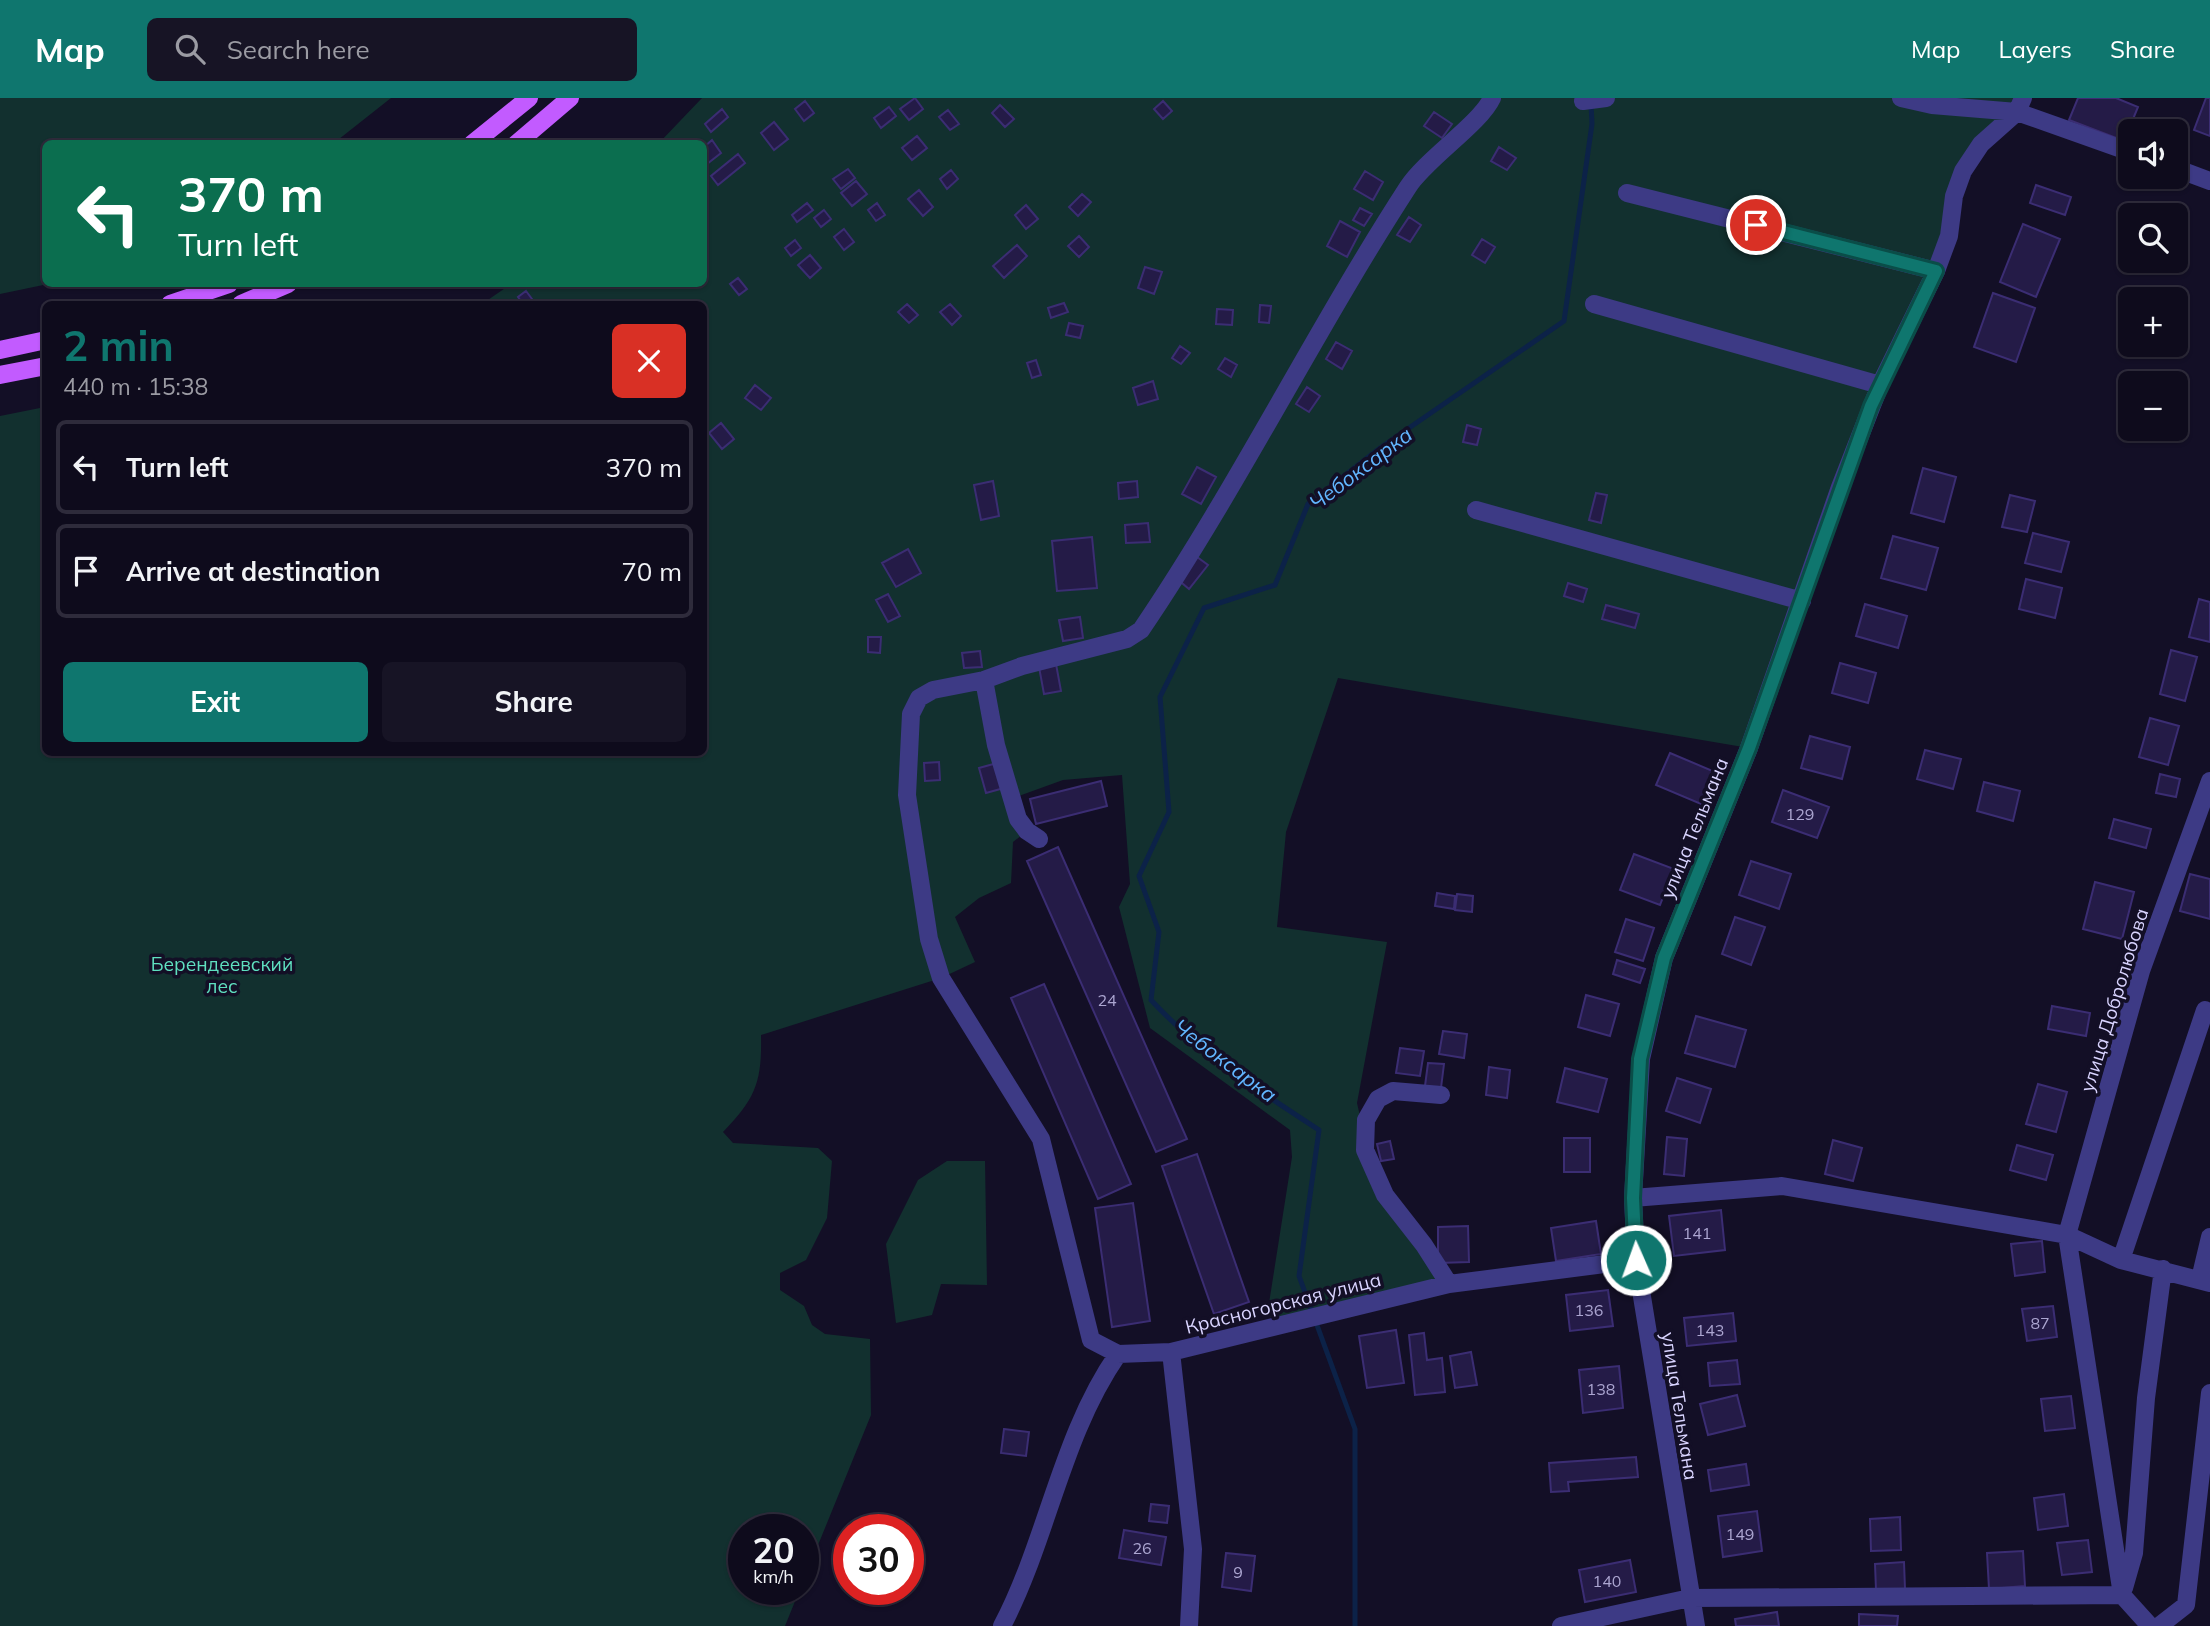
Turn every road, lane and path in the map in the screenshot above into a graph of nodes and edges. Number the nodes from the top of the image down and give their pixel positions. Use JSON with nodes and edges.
{"nodes":[{"id":1,"x":530,"y":98,"type":"edge"},
{"id":2,"x":570,"y":98,"type":"edge"},
{"id":3,"x":1492,"y":98,"type":"edge"},
{"id":4,"x":1901,"y":98,"type":"edge"},
{"id":5,"x":2020,"y":105,"type":"edge"},
{"id":6,"x":477,"y":140,"type":"edge"},
{"id":7,"x":521,"y":140,"type":"edge"},
{"id":8,"x":2118,"y":147,"type":"edge"},
{"id":9,"x":2188,"y":173,"type":"edge"},
{"id":10,"x":2210,"y":181,"type":"edge"},
{"id":11,"x":1628,"y":193,"type":"dead end"},
{"id":12,"x":1936,"y":271,"type":"junction"},
{"id":13,"x":220,"y":287,"type":"edge"},
{"id":14,"x":281,"y":287,"type":"edge"},
{"id":15,"x":179,"y":301,"type":"edge"},
{"id":16,"x":249,"y":301,"type":"edge"},
{"id":17,"x":1594,"y":304,"type":"dead end"},
{"id":18,"x":42,"y":341,"type":"edge"},
{"id":19,"x":0,"y":350,"type":"edge"},
{"id":20,"x":42,"y":367,"type":"edge"},
{"id":21,"x":0,"y":375,"type":"edge"},
{"id":22,"x":1880,"y":385,"type":"junction"},
{"id":23,"x":1476,"y":510,"type":"dead end"},
{"id":24,"x":1802,"y":601,"type":"junction"},
{"id":25,"x":984,"y":680,"type":"junction"},
{"id":26,"x":2210,"y":781,"type":"edge"},
{"id":27,"x":1039,"y":839,"type":"dead end"},
{"id":28,"x":2205,"y":1010,"type":"dead end"},
{"id":29,"x":1441,"y":1095,"type":"dead end"},
{"id":30,"x":1633,"y":1198,"type":"junction"},
{"id":31,"x":2067,"y":1235,"type":"junction"},
{"id":32,"x":2210,"y":1237,"type":"edge"},
{"id":33,"x":1636,"y":1260,"type":"junction"},
{"id":34,"x":2121,"y":1260,"type":"junction"},
{"id":35,"x":2163,"y":1269,"type":"junction"},
{"id":36,"x":2205,"y":1281,"type":"edge"},
{"id":37,"x":1448,"y":1284,"type":"junction"},
{"id":38,"x":1171,"y":1352,"type":"junction"},
{"id":39,"x":1118,"y":1354,"type":"junction"},
{"id":40,"x":2210,"y":1393,"type":"edge"},
{"id":41,"x":2122,"y":1595,"type":"junction"},
{"id":42,"x":1690,"y":1598,"type":"junction"},
{"id":43,"x":1002,"y":1626,"type":"edge"},
{"id":44,"x":1189,"y":1626,"type":"edge"},
{"id":45,"x":1561,"y":1626,"type":"edge"},
{"id":46,"x":1696,"y":1626,"type":"edge"},
{"id":47,"x":2150,"y":1626,"type":"edge"},
{"id":48,"x":2159,"y":1626,"type":"edge"}],
"edges":[{"from":1,"to":6,"type":"main road"},
{"from":2,"to":7,"type":"main road"},
{"from":3,"to":25,"type":"street"},
{"from":4,"to":5,"type":"street"},
{"from":5,"to":8,"type":"street"},
{"from":5,"to":12,"type":"street","name":"улица Тельмана"},
{"from":9,"to":10,"type":"street"},
{"from":11,"to":12,"type":"street"},
{"from":12,"to":22,"type":"street","name":"улица Тельмана"},
{"from":13,"to":15,"type":"main road"},
{"from":14,"to":16,"type":"main road"},
{"from":17,"to":22,"type":"street"},
{"from":18,"to":19,"type":"main road"},
{"from":20,"to":21,"type":"main road"},
{"from":22,"to":24,"type":"street","name":"улица Тельмана"},
{"from":23,"to":24,"type":"street"},
{"from":24,"to":30,"type":"street","name":"улица Тельмана"},
{"from":25,"to":27,"type":"street"},
{"from":25,"to":39,"type":"street"},
{"from":26,"to":31,"type":"street","name":"улица Добролюбова"},
{"from":28,"to":34,"type":"street"},
{"from":29,"to":37,"type":"street"},
{"from":30,"to":31,"type":"street"},
{"from":30,"to":33,"type":"street","name":"улица Тельмана"},
{"from":31,"to":34,"type":"street"},
{"from":31,"to":41,"type":"street"},
{"from":32,"to":36,"type":"street"},
{"from":33,"to":37,"type":"street","name":"Красногорская улица"},
{"from":33,"to":42,"type":"street","name":"улица Тельмана"},
{"from":34,"to":35,"type":"street"},
{"from":35,"to":36,"type":"street"},
{"from":35,"to":41,"type":"street"},
{"from":37,"to":38,"type":"street","name":"Красногорская улица"},
{"from":38,"to":39,"type":"street"},
{"from":38,"to":44,"type":"street","name":"Красногорская улица"},
{"from":39,"to":43,"type":"street"},
{"from":40,"to":48,"type":"street"},
{"from":41,"to":42,"type":"street"},
{"from":41,"to":47,"type":"street"},
{"from":42,"to":45,"type":"street"},
{"from":42,"to":46,"type":"street","name":"улица Тельмана"}]}
